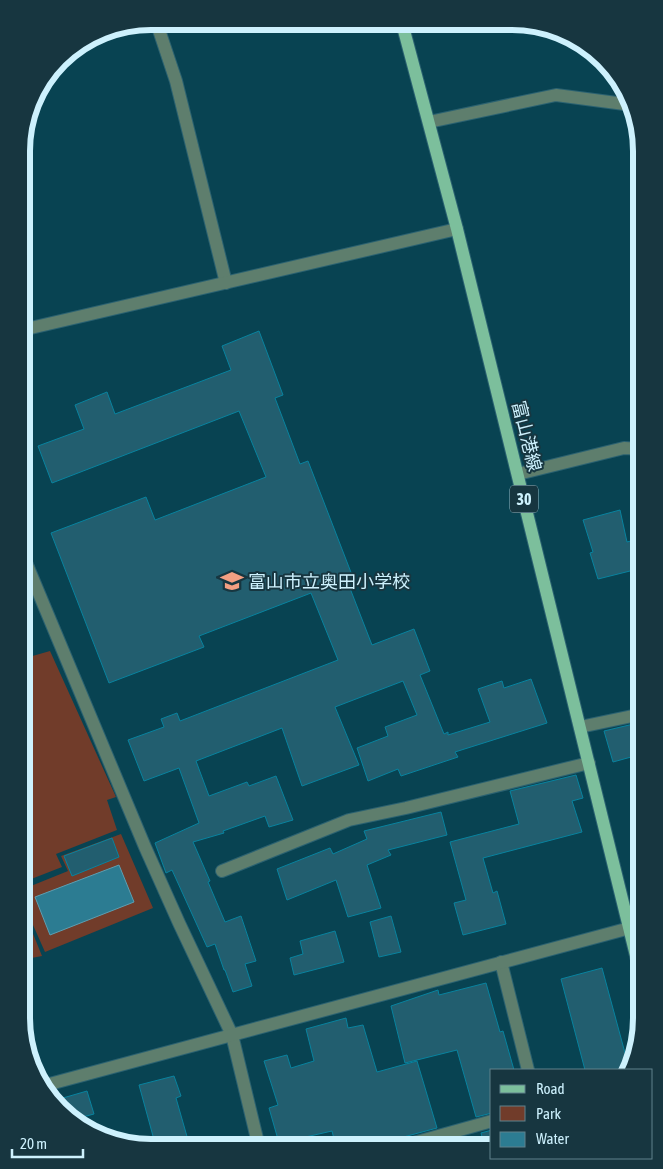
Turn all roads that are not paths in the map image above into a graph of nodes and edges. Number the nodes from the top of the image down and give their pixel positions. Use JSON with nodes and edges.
{"nodes":[{"id":1,"x":159,"y":30,"type":"edge"},
{"id":2,"x":404,"y":30,"type":"edge"},
{"id":3,"x":624,"y":104,"type":"edge"},
{"id":4,"x":429,"y":122,"type":"junction"},
{"id":5,"x":457,"y":229,"type":"junction"},
{"id":6,"x":226,"y":283,"type":"junction"},
{"id":7,"x":30,"y":328,"type":"edge"},
{"id":8,"x":633,"y":448,"type":"edge"},
{"id":9,"x":518,"y":474,"type":"junction"},
{"id":10,"x":30,"y":572,"type":"edge"},
{"id":11,"x":633,"y":716,"type":"edge"},
{"id":12,"x":580,"y":727,"type":"junction"},
{"id":13,"x":589,"y":763,"type":"junction"},
{"id":14,"x":222,"y":871,"type":"dead end"},
{"id":15,"x":633,"y":916,"type":"edge"},
{"id":16,"x":633,"y":927,"type":"edge"},
{"id":17,"x":501,"y":962,"type":"junction"},
{"id":18,"x":232,"y":1034,"type":"junction"},
{"id":19,"x":528,"y":1069,"type":"edge"},
{"id":20,"x":49,"y":1084,"type":"edge"},
{"id":21,"x":490,"y":1122,"type":"edge"},
{"id":22,"x":257,"y":1139,"type":"edge"},
{"id":23,"x":428,"y":1139,"type":"edge"}],
"edges":[{"from":1,"to":6,"type":"street"},
{"from":2,"to":4,"type":"main road","name":"富山港線","number":"30"},
{"from":3,"to":4,"type":"street"},
{"from":4,"to":5,"type":"main road","name":"富山港線","number":"30"},
{"from":5,"to":6,"type":"street"},
{"from":5,"to":9,"type":"main road","name":"富山港線","number":"30"},
{"from":6,"to":7,"type":"street"},
{"from":8,"to":9,"type":"street"},
{"from":9,"to":12,"type":"main road","name":"富山港線","number":"30"},
{"from":10,"to":18,"type":"street"},
{"from":11,"to":12,"type":"street"},
{"from":12,"to":13,"type":"main road","name":"富山港線","number":"30"},
{"from":13,"to":14,"type":"street"},
{"from":13,"to":15,"type":"main road","name":"富山港線","number":"30"},
{"from":16,"to":17,"type":"street"},
{"from":17,"to":18,"type":"street"},
{"from":17,"to":19,"type":"street"},
{"from":18,"to":20,"type":"street"},
{"from":18,"to":22,"type":"street"},
{"from":21,"to":23,"type":"street"}]}
